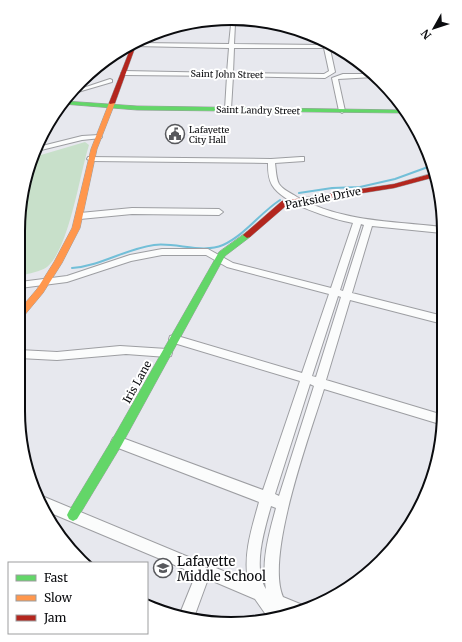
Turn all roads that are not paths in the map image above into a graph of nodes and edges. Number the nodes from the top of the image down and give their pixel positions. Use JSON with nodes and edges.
{"nodes":[{"id":1,"x":234,"y":25,"type":"edge"},
{"id":2,"x":142,"y":45,"type":"edge"},
{"id":3,"x":232,"y":46,"type":"junction"},
{"id":4,"x":324,"y":47,"type":"edge"},
{"id":5,"x":327,"y":49,"type":"edge"},
{"id":6,"x":133,"y":50,"type":"edge"},
{"id":7,"x":124,"y":73,"type":"junction"},
{"id":8,"x":230,"y":74,"type":"junction"},
{"id":9,"x":367,"y":76,"type":"edge"},
{"id":10,"x":110,"y":81,"type":"dead end"},
{"id":11,"x":80,"y":91,"type":"edge"},
{"id":12,"x":70,"y":103,"type":"edge"},
{"id":13,"x":111,"y":106,"type":"junction"},
{"id":14,"x":228,"y":109,"type":"junction"},
{"id":15,"x":342,"y":111,"type":"junction"},
{"id":16,"x":398,"y":112,"type":"edge"},
{"id":17,"x":100,"y":137,"type":"junction"},
{"id":18,"x":43,"y":148,"type":"edge"},
{"id":19,"x":91,"y":159,"type":"junction"},
{"id":20,"x":301,"y":159,"type":"dead end"},
{"id":21,"x":270,"y":161,"type":"junction"},
{"id":22,"x":429,"y":176,"type":"edge"},
{"id":23,"x":297,"y":201,"type":"junction"},
{"id":24,"x":219,"y":212,"type":"dead end"},
{"id":25,"x":80,"y":216,"type":"junction"},
{"id":26,"x":363,"y":221,"type":"junction"},
{"id":27,"x":437,"y":229,"type":"edge"},
{"id":28,"x":220,"y":259,"type":"junction"},
{"id":29,"x":46,"y":281,"type":"junction"},
{"id":30,"x":25,"y":284,"type":"edge"},
{"id":31,"x":334,"y":292,"type":"junction"},
{"id":32,"x":346,"y":295,"type":"junction"},
{"id":33,"x":25,"y":308,"type":"edge"},
{"id":34,"x":437,"y":318,"type":"edge"},
{"id":35,"x":174,"y":339,"type":"junction"},
{"id":36,"x":166,"y":353,"type":"junction"},
{"id":37,"x":25,"y":355,"type":"edge"},
{"id":38,"x":307,"y":378,"type":"junction"},
{"id":39,"x":320,"y":382,"type":"junction"},
{"id":40,"x":437,"y":418,"type":"edge"},
{"id":41,"x":117,"y":442,"type":"junction"},
{"id":42,"x":267,"y":498,"type":"junction"},
{"id":43,"x":283,"y":504,"type":"junction"},
{"id":44,"x":48,"y":505,"type":"edge"},
{"id":45,"x":73,"y":515,"type":"junction"},
{"id":46,"x":205,"y":570,"type":"junction"},
{"id":47,"x":260,"y":594,"type":"junction"},
{"id":48,"x":278,"y":602,"type":"junction"},
{"id":49,"x":292,"y":608,"type":"edge"},
{"id":50,"x":285,"y":610,"type":"edge"},
{"id":51,"x":189,"y":612,"type":"edge"},
{"id":52,"x":272,"y":613,"type":"edge"}],
"edges":[{"from":1,"to":3,"type":"street"},
{"from":2,"to":3,"type":"street"},
{"from":3,"to":4,"type":"street"},
{"from":3,"to":8,"type":"street"},
{"from":5,"to":8,"type":"street","name":"Saint John Street"},
{"from":6,"to":7,"type":"street"},
{"from":7,"to":8,"type":"street","name":"Saint John Street"},
{"from":7,"to":13,"type":"street"},
{"from":8,"to":14,"type":"street"},
{"from":9,"to":15,"type":"street"},
{"from":10,"to":11,"type":"street"},
{"from":12,"to":13,"type":"street"},
{"from":13,"to":14,"type":"street","name":"Saint Landry Street"},
{"from":13,"to":17,"type":"street"},
{"from":14,"to":15,"type":"street","name":"Saint Landry Street"},
{"from":15,"to":16,"type":"street","name":"Saint Landry Street"},
{"from":17,"to":18,"type":"street"},
{"from":17,"to":19,"type":"street"},
{"from":19,"to":21,"type":"street"},
{"from":19,"to":25,"type":"street"},
{"from":20,"to":21,"type":"street"},
{"from":21,"to":23,"type":"street"},
{"from":22,"to":23,"type":"street","name":"Parkside Drive"},
{"from":23,"to":26,"type":"street"},
{"from":23,"to":28,"type":"street","name":"Parkside Drive"},
{"from":24,"to":25,"type":"street"},
{"from":25,"to":29,"type":"street"},
{"from":26,"to":27,"type":"street"},
{"from":26,"to":31,"type":"street"},
{"from":26,"to":32,"type":"street"},
{"from":28,"to":29,"type":"street"},
{"from":28,"to":31,"type":"street"},
{"from":28,"to":35,"type":"street","name":"Iris Lane"},
{"from":29,"to":30,"type":"street"},
{"from":29,"to":33,"type":"street"},
{"from":31,"to":32,"type":"street"},
{"from":31,"to":38,"type":"street"},
{"from":32,"to":34,"type":"street"},
{"from":32,"to":39,"type":"street"},
{"from":35,"to":36,"type":"street","name":"Iris Lane"},
{"from":35,"to":38,"type":"street"},
{"from":36,"to":37,"type":"street"},
{"from":36,"to":41,"type":"street","name":"Iris Lane"},
{"from":38,"to":39,"type":"street"},
{"from":38,"to":42,"type":"street"},
{"from":39,"to":40,"type":"street"},
{"from":39,"to":43,"type":"street"},
{"from":41,"to":42,"type":"street"},
{"from":41,"to":45,"type":"street","name":"Iris Lane"},
{"from":42,"to":43,"type":"street"},
{"from":42,"to":47,"type":"street"},
{"from":43,"to":48,"type":"street"},
{"from":44,"to":45,"type":"street"},
{"from":45,"to":46,"type":"street"},
{"from":46,"to":47,"type":"street"},
{"from":46,"to":51,"type":"street"},
{"from":47,"to":48,"type":"street"},
{"from":47,"to":52,"type":"street"},
{"from":48,"to":49,"type":"street"},
{"from":48,"to":50,"type":"street"}]}
